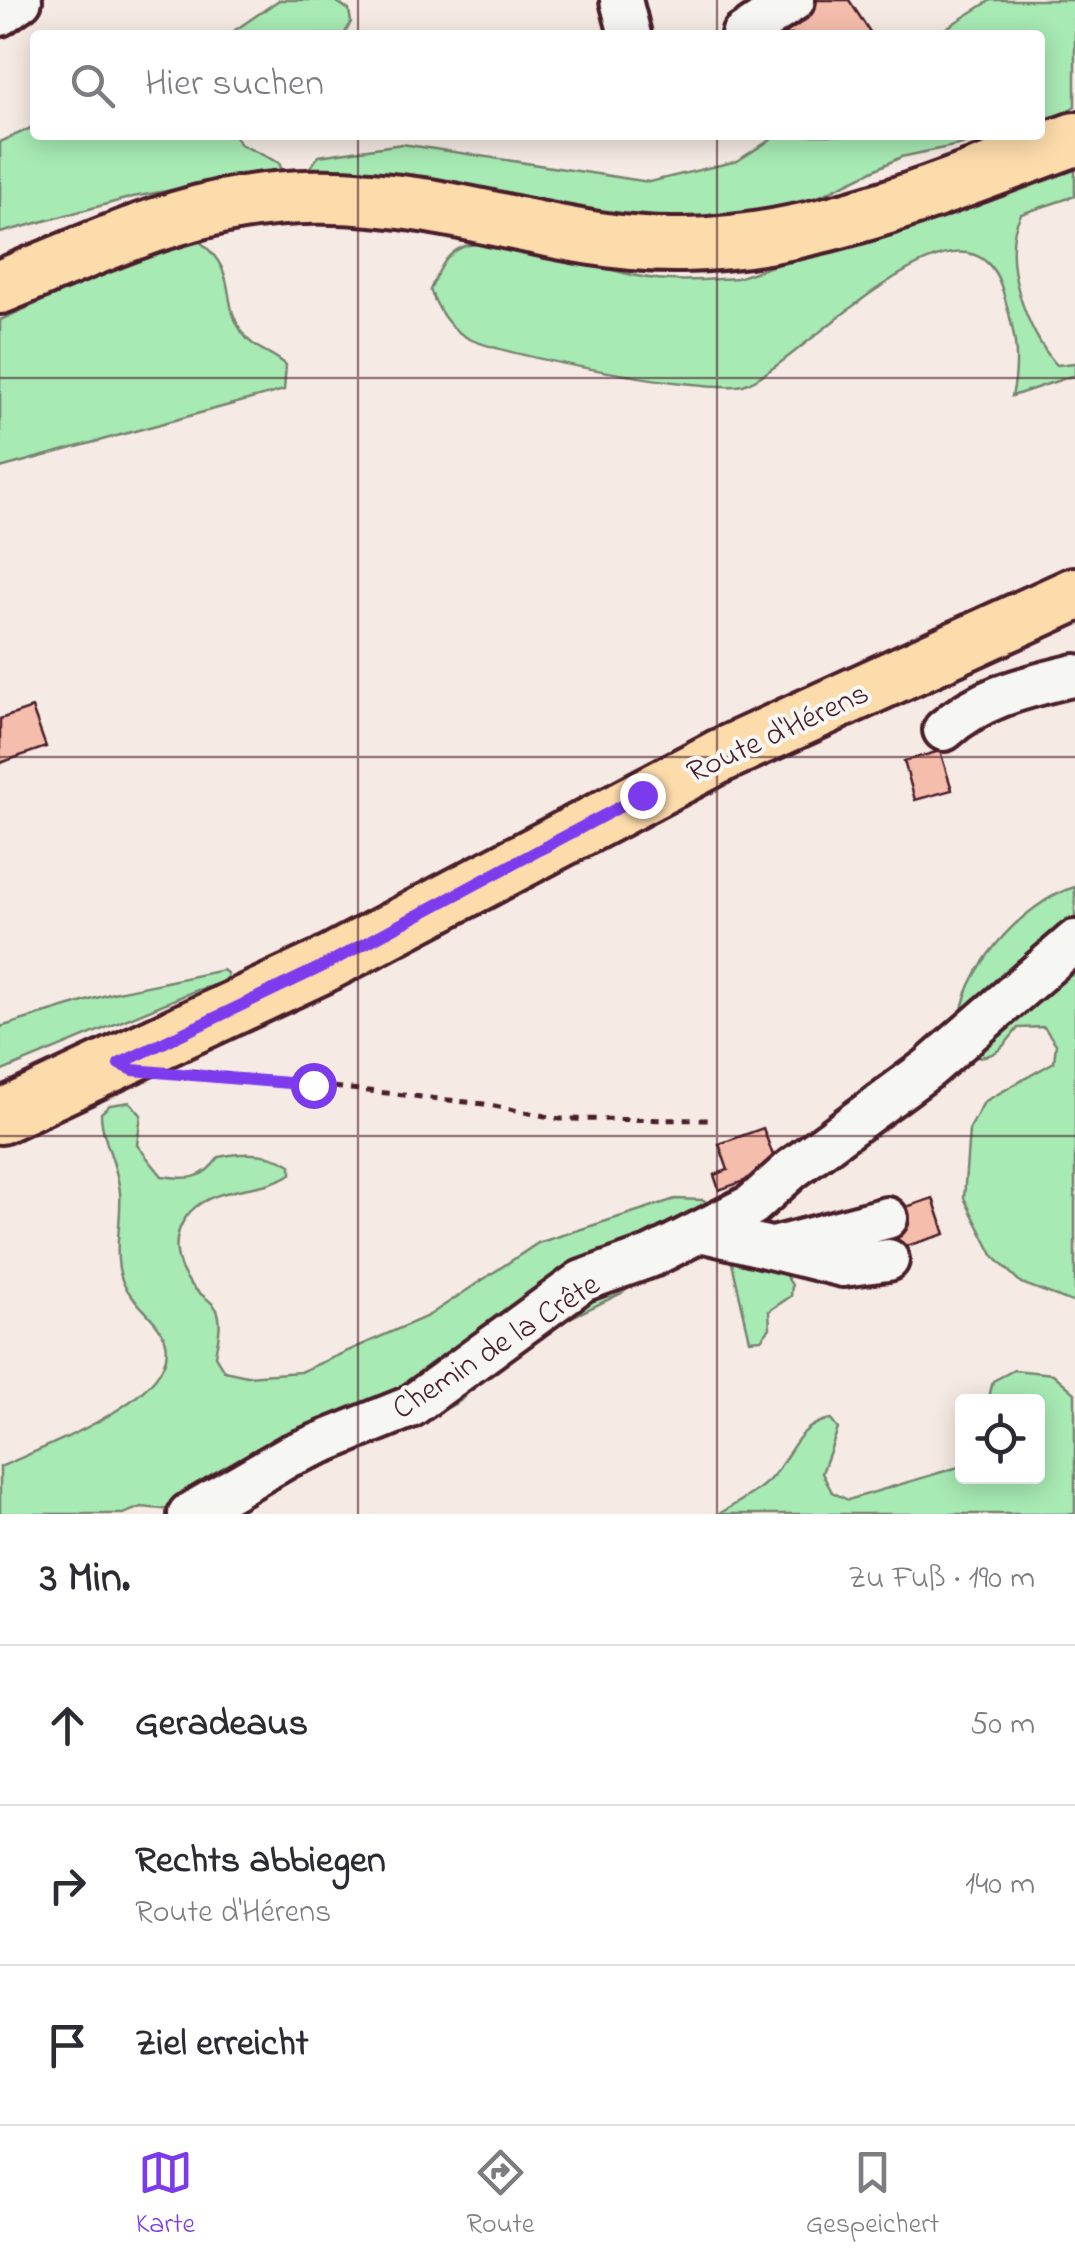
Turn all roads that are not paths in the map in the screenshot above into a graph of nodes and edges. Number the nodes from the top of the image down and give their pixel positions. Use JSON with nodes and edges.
{"nodes":[{"id":1,"x":21,"y":0,"type":"edge"},
{"id":2,"x":620,"y":0,"type":"edge"},
{"id":3,"x":794,"y":0,"type":"edge"},
{"id":4,"x":0,"y":15,"type":"edge"},
{"id":5,"x":629,"y":30,"type":"edge"},
{"id":6,"x":749,"y":30,"type":"edge"},
{"id":7,"x":1075,"y":139,"type":"edge"},
{"id":8,"x":0,"y":288,"type":"edge"},
{"id":9,"x":1075,"y":594,"type":"edge"},
{"id":10,"x":1075,"y":675,"type":"edge"},
{"id":11,"x":944,"y":730,"type":"dead end"},
{"id":12,"x":1075,"y":941,"type":"edge"},
{"id":13,"x":0,"y":1117,"type":"edge"},
{"id":14,"x":887,"y":1218,"type":"dead end"},
{"id":15,"x":702,"y":1231,"type":"junction"},
{"id":16,"x":777,"y":1247,"type":"junction"},
{"id":17,"x":888,"y":1260,"type":"dead end"},
{"id":18,"x":190,"y":1514,"type":"edge"}],
"edges":[{"from":1,"to":4,"type":"street"},
{"from":2,"to":5,"type":"street"},
{"from":3,"to":6,"type":"street"},
{"from":7,"to":8,"type":"main road"},
{"from":9,"to":13,"type":"main road","name":"Route d'Hérens"},
{"from":10,"to":11,"type":"street"},
{"from":12,"to":15,"type":"street","name":"Chemin de la Crête"},
{"from":14,"to":16,"type":"street"},
{"from":15,"to":16,"type":"street"},
{"from":15,"to":18,"type":"street","name":"Chemin de la Crête"},
{"from":16,"to":17,"type":"street"}]}
